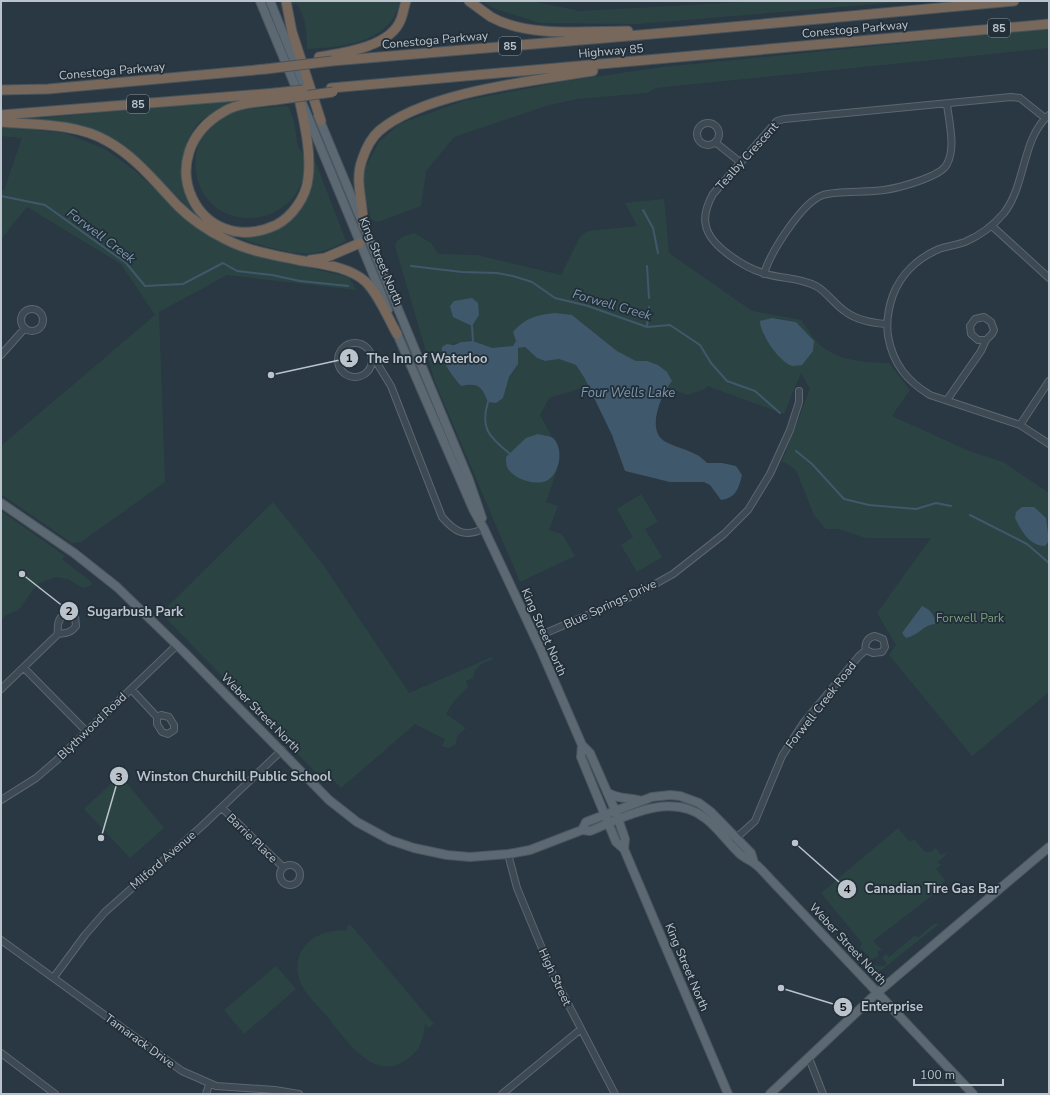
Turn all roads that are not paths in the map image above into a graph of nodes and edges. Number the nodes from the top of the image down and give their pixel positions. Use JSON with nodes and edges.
{"nodes":[{"id":1,"x":260,"y":1,"type":"edge"},
{"id":2,"x":270,"y":1,"type":"edge"},
{"id":3,"x":286,"y":1,"type":"edge"},
{"id":4,"x":406,"y":1,"type":"edge"},
{"id":5,"x":469,"y":1,"type":"edge"},
{"id":6,"x":1014,"y":1,"type":"edge"},
{"id":7,"x":1049,"y":24,"type":"edge"},
{"id":8,"x":687,"y":31,"type":"junction"},
{"id":9,"x":663,"y":59,"type":"junction"},
{"id":10,"x":266,"y":69,"type":"junction"},
{"id":11,"x":297,"y":88,"type":"junction"},
{"id":12,"x":1,"y":90,"type":"edge"},
{"id":13,"x":275,"y":96,"type":"junction"},
{"id":14,"x":948,"y":104,"type":"junction"},
{"id":15,"x":1,"y":115,"type":"edge"},
{"id":16,"x":1047,"y":117,"type":"edge"},
{"id":17,"x":321,"y":121,"type":"junction"},
{"id":18,"x":1,"y":122,"type":"edge"},
{"id":19,"x":715,"y":142,"type":"dead end"},
{"id":20,"x":740,"y":162,"type":"junction"},
{"id":21,"x":363,"y":226,"type":"junction"},
{"id":22,"x":992,"y":226,"type":"junction"},
{"id":23,"x":360,"y":244,"type":"junction"},
{"id":24,"x":290,"y":258,"type":"junction"},
{"id":25,"x":764,"y":274,"type":"junction"},
{"id":26,"x":1048,"y":275,"type":"edge"},
{"id":27,"x":886,"y":324,"type":"junction"},
{"id":28,"x":25,"y":328,"type":"dead end"},
{"id":29,"x":397,"y":334,"type":"junction"},
{"id":30,"x":986,"y":340,"type":"dead end"},
{"id":31,"x":372,"y":354,"type":"junction"},
{"id":32,"x":1,"y":355,"type":"edge"},
{"id":33,"x":1049,"y":381,"type":"edge"},
{"id":34,"x":799,"y":391,"type":"dead end"},
{"id":35,"x":947,"y":400,"type":"junction"},
{"id":36,"x":1020,"y":425,"type":"junction"},
{"id":37,"x":1049,"y":444,"type":"edge"},
{"id":38,"x":1,"y":503,"type":"edge"},
{"id":39,"x":484,"y":529,"type":"junction"},
{"id":40,"x":58,"y":634,"type":"dead end"},
{"id":41,"x":534,"y":638,"type":"junction"},
{"id":42,"x":176,"y":645,"type":"junction"},
{"id":43,"x":866,"y":650,"type":"dead end"},
{"id":44,"x":24,"y":668,"type":"junction"},
{"id":45,"x":1,"y":689,"type":"edge"},
{"id":46,"x":131,"y":689,"type":"junction"},
{"id":47,"x":157,"y":718,"type":"dead end"},
{"id":48,"x":86,"y":731,"type":"junction"},
{"id":49,"x":582,"y":745,"type":"junction"},
{"id":50,"x":282,"y":750,"type":"junction"},
{"id":51,"x":608,"y":792,"type":"junction"},
{"id":52,"x":1,"y":800,"type":"edge"},
{"id":53,"x":642,"y":801,"type":"junction"},
{"id":54,"x":222,"y":808,"type":"junction"},
{"id":55,"x":615,"y":810,"type":"junction"},
{"id":56,"x":606,"y":814,"type":"junction"},
{"id":57,"x":619,"y":820,"type":"junction"},
{"id":58,"x":609,"y":824,"type":"junction"},
{"id":59,"x":582,"y":830,"type":"junction"},
{"id":60,"x":737,"y":837,"type":"junction"},
{"id":61,"x":730,"y":843,"type":"junction"},
{"id":62,"x":1049,"y":847,"type":"edge"},
{"id":63,"x":624,"y":849,"type":"junction"},
{"id":64,"x":508,"y":854,"type":"junction"},
{"id":65,"x":754,"y":863,"type":"junction"},
{"id":66,"x":283,"y":867,"type":"dead end"},
{"id":67,"x":1,"y":940,"type":"edge"},
{"id":68,"x":54,"y":978,"type":"junction"},
{"id":69,"x":877,"y":993,"type":"junction"},
{"id":70,"x":581,"y":1029,"type":"junction"},
{"id":71,"x":1,"y":1053,"type":"edge"},
{"id":72,"x":809,"y":1058,"type":"junction"},
{"id":73,"x":210,"y":1085,"type":"junction"},
{"id":74,"x":55,"y":1094,"type":"edge"},
{"id":75,"x":206,"y":1094,"type":"edge"},
{"id":76,"x":299,"y":1094,"type":"edge"},
{"id":77,"x":502,"y":1094,"type":"edge"},
{"id":78,"x":615,"y":1094,"type":"edge"},
{"id":79,"x":728,"y":1094,"type":"edge"},
{"id":80,"x":770,"y":1094,"type":"edge"},
{"id":81,"x":823,"y":1094,"type":"edge"},
{"id":82,"x":973,"y":1094,"type":"edge"}],
"edges":[{"from":1,"to":11,"type":"main road","name":"King Street North"},
{"from":2,"to":17,"type":"main road","name":"King Street North"},
{"from":3,"to":17,"type":"highway"},
{"from":4,"to":10,"type":"highway","bridge":true},
{"from":5,"to":8,"type":"highway"},
{"from":6,"to":8,"type":"highway","name":"Conestoga Parkway","number":"85"},
{"from":7,"to":9,"type":"highway","name":"Conestoga Parkway","number":"85"},
{"from":8,"to":10,"type":"highway","name":"Conestoga Parkway","number":"85","bridge":true},
{"from":9,"to":13,"type":"highway","name":"Highway 85","number":"85","bridge":true},
{"from":9,"to":21,"type":"highway"},
{"from":10,"to":12,"type":"highway","name":"Conestoga Parkway","number":"85"},
{"from":11,"to":13,"type":"highway"},
{"from":11,"to":23,"type":"main road","name":"King Street North"},
{"from":13,"to":15,"type":"highway","number":"85"},
{"from":14,"to":16,"type":"street","name":"Tealby Crescent"},
{"from":14,"to":20,"type":"street","name":"Tealby Crescent"},
{"from":14,"to":25,"type":"street"},
{"from":16,"to":22,"type":"street"},
{"from":17,"to":21,"type":"main road","name":"King Street North"},
{"from":18,"to":24,"type":"highway"},
{"from":19,"to":20,"type":"street"},
{"from":20,"to":25,"type":"street","name":"Tealby Crescent"},
{"from":21,"to":39,"type":"main road","name":"King Street North"},
{"from":22,"to":26,"type":"street"},
{"from":22,"to":27,"type":"street"},
{"from":23,"to":24,"type":"highway"},
{"from":23,"to":29,"type":"main road","name":"King Street North"},
{"from":24,"to":29,"type":"highway"},
{"from":25,"to":27,"type":"street","name":"Tealby Crescent"},
{"from":27,"to":35,"type":"street"},
{"from":28,"to":32,"type":"street"},
{"from":29,"to":39,"type":"main road","name":"King Street North"},
{"from":30,"to":35,"type":"street"},
{"from":31,"to":31,"type":"street"},
{"from":31,"to":39,"type":"street"},
{"from":33,"to":36,"type":"street"},
{"from":34,"to":41,"type":"street","name":"Blue Springs Drive"},
{"from":35,"to":36,"type":"street"},
{"from":36,"to":37,"type":"street"},
{"from":38,"to":42,"type":"main road","name":"Weber Street North"},
{"from":39,"to":41,"type":"main road","name":"King Street North"},
{"from":40,"to":44,"type":"street"},
{"from":41,"to":49,"type":"main road","name":"King Street North"},
{"from":42,"to":46,"type":"street","name":"Blythwood Road"},
{"from":42,"to":50,"type":"main road","name":"Weber Street North"},
{"from":43,"to":60,"type":"street","name":"Forwell Creek Road"},
{"from":44,"to":45,"type":"street"},
{"from":44,"to":48,"type":"street"},
{"from":46,"to":47,"type":"street"},
{"from":46,"to":48,"type":"street","name":"Blythwood Road"},
{"from":48,"to":52,"type":"street","name":"Blythwood Road"},
{"from":49,"to":51,"type":"main road","name":"King Street North"},
{"from":49,"to":56,"type":"main road","name":"King Street North"},
{"from":50,"to":54,"type":"street","name":"Milford Avenue"},
{"from":50,"to":64,"type":"main road","name":"Weber Street North"},
{"from":51,"to":53,"type":"main road"},
{"from":51,"to":55,"type":"main road","name":"King Street North"},
{"from":53,"to":55,"type":"main road","name":"Weber Street North"},
{"from":53,"to":60,"type":"main road","name":"Weber Street North"},
{"from":54,"to":66,"type":"street","name":"Barrie Place"},
{"from":54,"to":68,"type":"street","name":"Milford Avenue"},
{"from":55,"to":56,"type":"main road","name":"Weber Street North"},
{"from":55,"to":57,"type":"main road","name":"King Street North"},
{"from":56,"to":58,"type":"main road","name":"King Street North"},
{"from":56,"to":59,"type":"main road","name":"Weber Street North"},
{"from":57,"to":58,"type":"main road","name":"Weber Street North"},
{"from":57,"to":61,"type":"main road","name":"Weber Street North"},
{"from":57,"to":63,"type":"main road","name":"King Street North"},
{"from":58,"to":59,"type":"main road","name":"Weber Street North"},
{"from":58,"to":63,"type":"main road","name":"King Street North"},
{"from":59,"to":64,"type":"main road","name":"Weber Street North"},
{"from":60,"to":61,"type":"street","name":"Forwell Creek Road"},
{"from":60,"to":65,"type":"main road","name":"Weber Street North"},
{"from":61,"to":65,"type":"main road","name":"Weber Street North"},
{"from":62,"to":69,"type":"main road"},
{"from":63,"to":79,"type":"main road","name":"King Street North"},
{"from":64,"to":70,"type":"street","name":"High Street"},
{"from":65,"to":69,"type":"main road","name":"Weber Street North"},
{"from":67,"to":68,"type":"street","name":"Tamarack Drive"},
{"from":68,"to":73,"type":"street","name":"Tamarack Drive"},
{"from":69,"to":72,"type":"main road"},
{"from":69,"to":82,"type":"main road","name":"Weber Street North"},
{"from":70,"to":77,"type":"street"},
{"from":70,"to":78,"type":"street","name":"High Street"},
{"from":71,"to":74,"type":"street"},
{"from":72,"to":80,"type":"main road"},
{"from":72,"to":81,"type":"street"},
{"from":73,"to":75,"type":"street"},
{"from":73,"to":76,"type":"street","name":"Tamarack Drive"}]}
